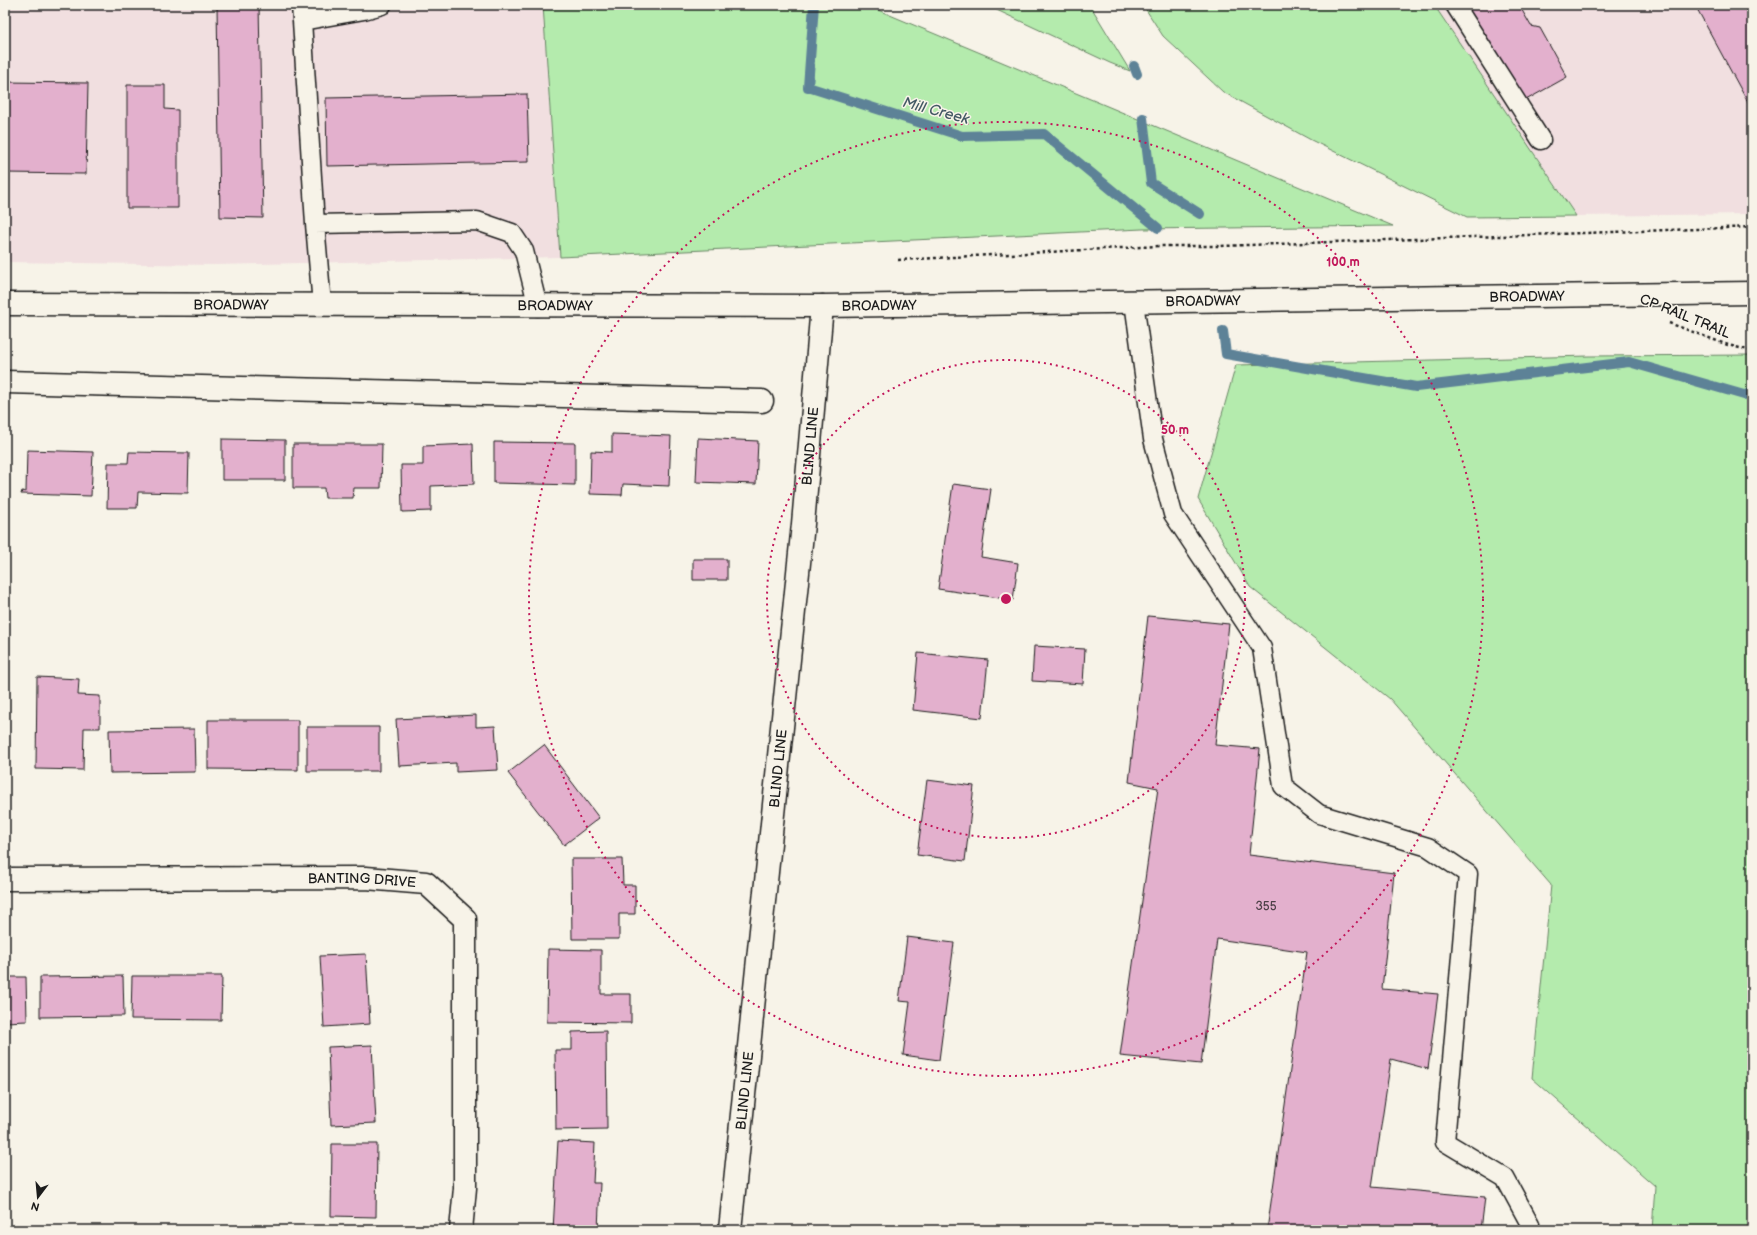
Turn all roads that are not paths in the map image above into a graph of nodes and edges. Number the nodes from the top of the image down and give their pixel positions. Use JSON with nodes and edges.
{"nodes":[{"id":1,"x":382,"y":5,"type":"edge"},
{"id":2,"x":1455,"y":5,"type":"edge"},
{"id":3,"x":301,"y":13,"type":"edge"},
{"id":4,"x":1541,"y":140,"type":"dead end"},
{"id":5,"x":316,"y":224,"type":"junction"},
{"id":6,"x":1752,"y":293,"type":"edge"},
{"id":7,"x":1134,"y":302,"type":"junction"},
{"id":8,"x":5,"y":304,"type":"edge"},
{"id":9,"x":322,"y":305,"type":"junction"},
{"id":10,"x":822,"y":306,"type":"junction"},
{"id":11,"x":538,"y":307,"type":"junction"},
{"id":12,"x":5,"y":382,"type":"edge"},
{"id":13,"x":762,"y":401,"type":"dead end"},
{"id":14,"x":5,"y":879,"type":"edge"},
{"id":15,"x":460,"y":1230,"type":"edge"},
{"id":16,"x":730,"y":1230,"type":"edge"},
{"id":17,"x":1530,"y":1230,"type":"edge"}],
"edges":[{"from":1,"to":3,"type":"lane"},
{"from":2,"to":4,"type":"lane"},
{"from":3,"to":5,"type":"lane"},
{"from":5,"to":9,"type":"lane"},
{"from":5,"to":11,"type":"lane"},
{"from":6,"to":7,"type":"street","name":"BROADWAY"},
{"from":7,"to":10,"type":"street","name":"BROADWAY"},
{"from":7,"to":17,"type":"lane"},
{"from":8,"to":9,"type":"street","name":"BROADWAY"},
{"from":9,"to":11,"type":"street","name":"BROADWAY"},
{"from":10,"to":11,"type":"street","name":"BROADWAY"},
{"from":10,"to":16,"type":"street","name":"BLIND LINE"},
{"from":12,"to":13,"type":"street"},
{"from":14,"to":15,"type":"street","name":"BANTING DRIVE"}]}
